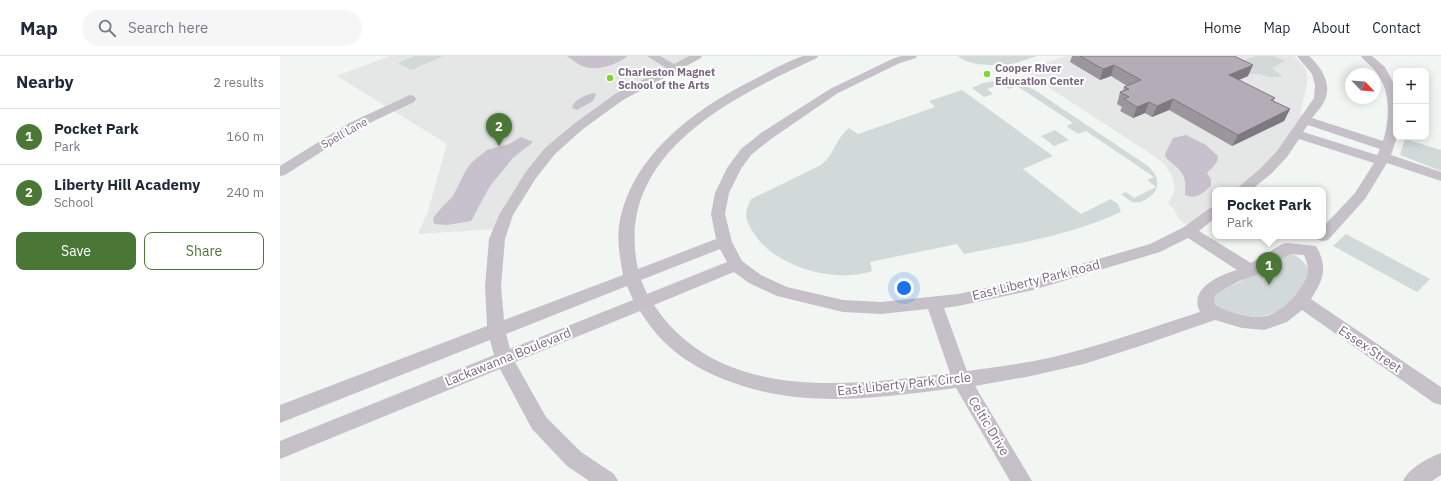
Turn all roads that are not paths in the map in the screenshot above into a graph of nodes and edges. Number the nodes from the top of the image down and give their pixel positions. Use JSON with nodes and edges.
{"nodes":[{"id":1,"x":652,"y":56,"type":"edge"},
{"id":2,"x":697,"y":56,"type":"edge"},
{"id":3,"x":813,"y":56,"type":"edge"},
{"id":4,"x":912,"y":56,"type":"edge"},
{"id":5,"x":1302,"y":56,"type":"edge"},
{"id":6,"x":1366,"y":56,"type":"edge"},
{"id":7,"x":674,"y":68,"type":"junction"},
{"id":8,"x":410,"y":99,"type":"dead end"},
{"id":9,"x":1305,"y":120,"type":"junction"},
{"id":10,"x":1296,"y":134,"type":"junction"},
{"id":11,"x":1384,"y":155,"type":"junction"},
{"id":12,"x":280,"y":172,"type":"edge"},
{"id":13,"x":1441,"y":177,"type":"edge"},
{"id":14,"x":1246,"y":187,"type":"edge"},
{"id":15,"x":1212,"y":213,"type":"edge"},
{"id":16,"x":1189,"y":231,"type":"junction"},
{"id":17,"x":1326,"y":233,"type":"edge"},
{"id":18,"x":1320,"y":239,"type":"edge"},
{"id":19,"x":724,"y":242,"type":"junction"},
{"id":20,"x":1310,"y":250,"type":"junction"},
{"id":21,"x":736,"y":265,"type":"junction"},
{"id":22,"x":1251,"y":271,"type":"junction"},
{"id":23,"x":632,"y":278,"type":"junction"},
{"id":24,"x":1300,"y":300,"type":"junction"},
{"id":25,"x":642,"y":303,"type":"junction"},
{"id":26,"x":934,"y":303,"type":"junction"},
{"id":27,"x":1213,"y":312,"type":"junction"},
{"id":28,"x":496,"y":330,"type":"junction"},
{"id":29,"x":504,"y":359,"type":"junction"},
{"id":30,"x":961,"y":379,"type":"junction"},
{"id":31,"x":1441,"y":397,"type":"edge"},
{"id":32,"x":280,"y":414,"type":"edge"},
{"id":33,"x":280,"y":450,"type":"edge"},
{"id":34,"x":1441,"y":463,"type":"edge"},
{"id":35,"x":607,"y":481,"type":"edge"},
{"id":36,"x":1022,"y":481,"type":"edge"},
{"id":37,"x":1414,"y":481,"type":"edge"}],
"edges":[{"from":1,"to":7,"type":"street"},
{"from":2,"to":7,"type":"street"},
{"from":3,"to":23,"type":"street","name":"East Liberty Park Circle"},
{"from":4,"to":19,"type":"street","name":"East Liberty Park Road"},
{"from":5,"to":9,"type":"street"},
{"from":6,"to":11,"type":"street"},
{"from":7,"to":28,"type":"street"},
{"from":8,"to":12,"type":"street","name":"Spell Lane"},
{"from":9,"to":10,"type":"street"},
{"from":9,"to":11,"type":"street"},
{"from":10,"to":11,"type":"street"},
{"from":10,"to":14,"type":"street"},
{"from":11,"to":13,"type":"street"},
{"from":11,"to":17,"type":"street"},
{"from":15,"to":16,"type":"street","name":"East Liberty Park Road"},
{"from":16,"to":22,"type":"street"},
{"from":16,"to":26,"type":"street","name":"East Liberty Park Road"},
{"from":18,"to":20,"type":"street"},
{"from":19,"to":21,"type":"street","name":"East Liberty Park Road"},
{"from":19,"to":23,"type":"street"},
{"from":20,"to":22,"type":"street"},
{"from":20,"to":24,"type":"street"},
{"from":21,"to":25,"type":"street","name":"Lackawanna Boulevard"},
{"from":21,"to":26,"type":"street","name":"East Liberty Park Road"},
{"from":22,"to":27,"type":"street"},
{"from":23,"to":25,"type":"street","name":"East Liberty Park Circle"},
{"from":23,"to":28,"type":"street"},
{"from":24,"to":27,"type":"street"},
{"from":24,"to":31,"type":"street","name":"Essex Street"},
{"from":25,"to":29,"type":"street","name":"Lackawanna Boulevard"},
{"from":25,"to":30,"type":"street","name":"East Liberty Park Circle"},
{"from":26,"to":30,"type":"street","name":"Celtic Drive"},
{"from":27,"to":30,"type":"street","name":"East Liberty Park Circle"},
{"from":28,"to":29,"type":"street"},
{"from":28,"to":32,"type":"street"},
{"from":29,"to":33,"type":"street","name":"Lackawanna Boulevard"},
{"from":29,"to":35,"type":"street"},
{"from":30,"to":36,"type":"street","name":"Celtic Drive"},
{"from":34,"to":37,"type":"street"}]}
